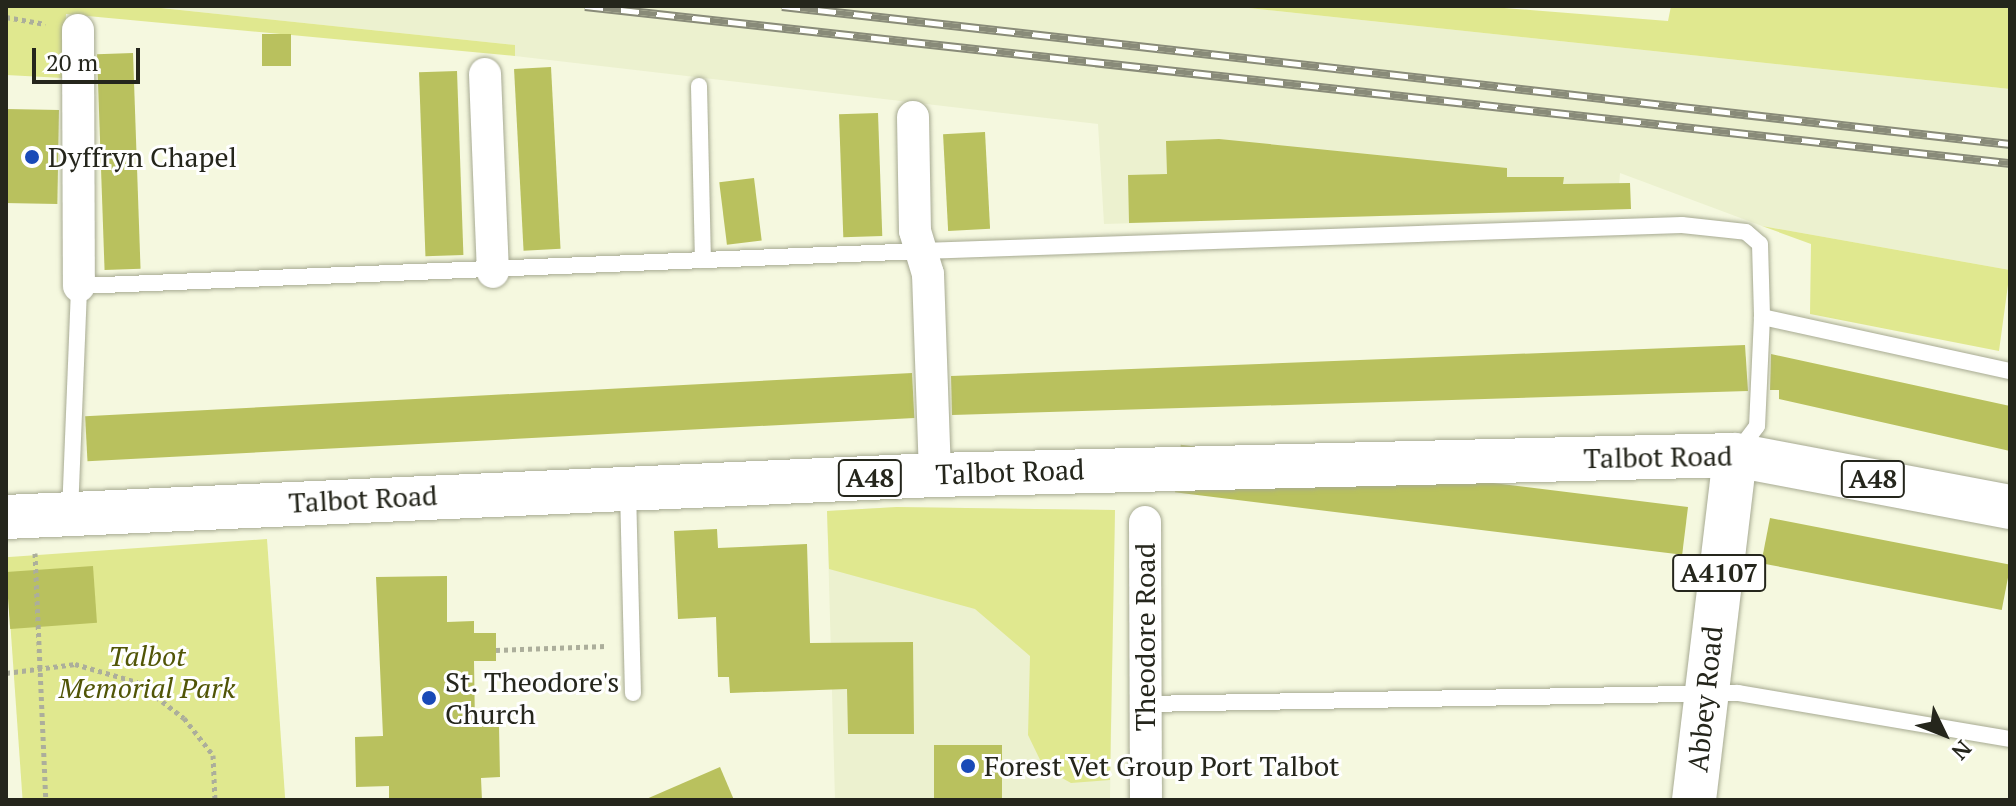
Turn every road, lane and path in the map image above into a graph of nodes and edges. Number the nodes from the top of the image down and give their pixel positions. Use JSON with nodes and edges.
{"nodes":[{"id":1,"x":78,"y":30,"type":"dead end"},
{"id":2,"x":485,"y":74,"type":"dead end"},
{"id":3,"x":699,"y":86,"type":"dead end"},
{"id":4,"x":913,"y":117,"type":"dead end"},
{"id":5,"x":922,"y":251,"type":"junction"},
{"id":6,"x":703,"y":260,"type":"junction"},
{"id":7,"x":493,"y":272,"type":"junction"},
{"id":8,"x":79,"y":286,"type":"junction"},
{"id":9,"x":1762,"y":317,"type":"junction"},
{"id":10,"x":2010,"y":371,"type":"edge"},
{"id":11,"x":1735,"y":455,"type":"junction"},
{"id":12,"x":935,"y":475,"type":"junction"},
{"id":13,"x":628,"y":488,"type":"junction"},
{"id":14,"x":2010,"y":507,"type":"edge"},
{"id":15,"x":36,"y":515,"type":"edge"},
{"id":16,"x":1145,"y":522,"type":"dead end"},
{"id":17,"x":631,"y":645,"type":"junction"},
{"id":18,"x":496,"y":650,"type":"dead end"},
{"id":19,"x":41,"y":667,"type":"junction"},
{"id":20,"x":6,"y":673,"type":"edge"},
{"id":21,"x":1706,"y":692,"type":"junction"},
{"id":22,"x":633,"y":693,"type":"dead end"},
{"id":23,"x":1145,"y":704,"type":"junction"},
{"id":24,"x":2010,"y":739,"type":"edge"},
{"id":25,"x":46,"y":800,"type":"edge"},
{"id":26,"x":215,"y":800,"type":"edge"},
{"id":27,"x":1146,"y":800,"type":"edge"},
{"id":28,"x":1694,"y":800,"type":"edge"}],
"edges":[{"from":1,"to":8,"type":"street"},
{"from":2,"to":7,"type":"street"},
{"from":3,"to":6,"type":"lane"},
{"from":4,"to":5,"type":"street"},
{"from":5,"to":6,"type":"lane"},
{"from":5,"to":9,"type":"lane"},
{"from":5,"to":12,"type":"street"},
{"from":6,"to":7,"type":"lane"},
{"from":7,"to":8,"type":"lane"},
{"from":8,"to":15,"type":"lane"},
{"from":9,"to":10,"type":"lane"},
{"from":9,"to":11,"type":"lane"},
{"from":11,"to":12,"type":"main road","name":"Talbot Road","number":"A48"},
{"from":11,"to":14,"type":"main road","name":"Talbot Road","number":"A48"},
{"from":11,"to":21,"type":"main road","name":"Abbey Road","number":"A4107"},
{"from":12,"to":13,"type":"main road","name":"Talbot Road","number":"A48"},
{"from":13,"to":15,"type":"main road","name":"Talbot Road","number":"A48"},
{"from":13,"to":17,"type":"lane"},
{"from":15,"to":19,"type":"path"},
{"from":16,"to":23,"type":"street","name":"Theodore Road"},
{"from":17,"to":18,"type":"path"},
{"from":17,"to":22,"type":"lane"},
{"from":19,"to":20,"type":"path"},
{"from":19,"to":25,"type":"path"},
{"from":19,"to":26,"type":"path"},
{"from":21,"to":23,"type":"lane"},
{"from":21,"to":24,"type":"lane"},
{"from":21,"to":28,"type":"main road","name":"Abbey Road","number":"A4107"},
{"from":23,"to":27,"type":"street","name":"Theodore Road"}]}
